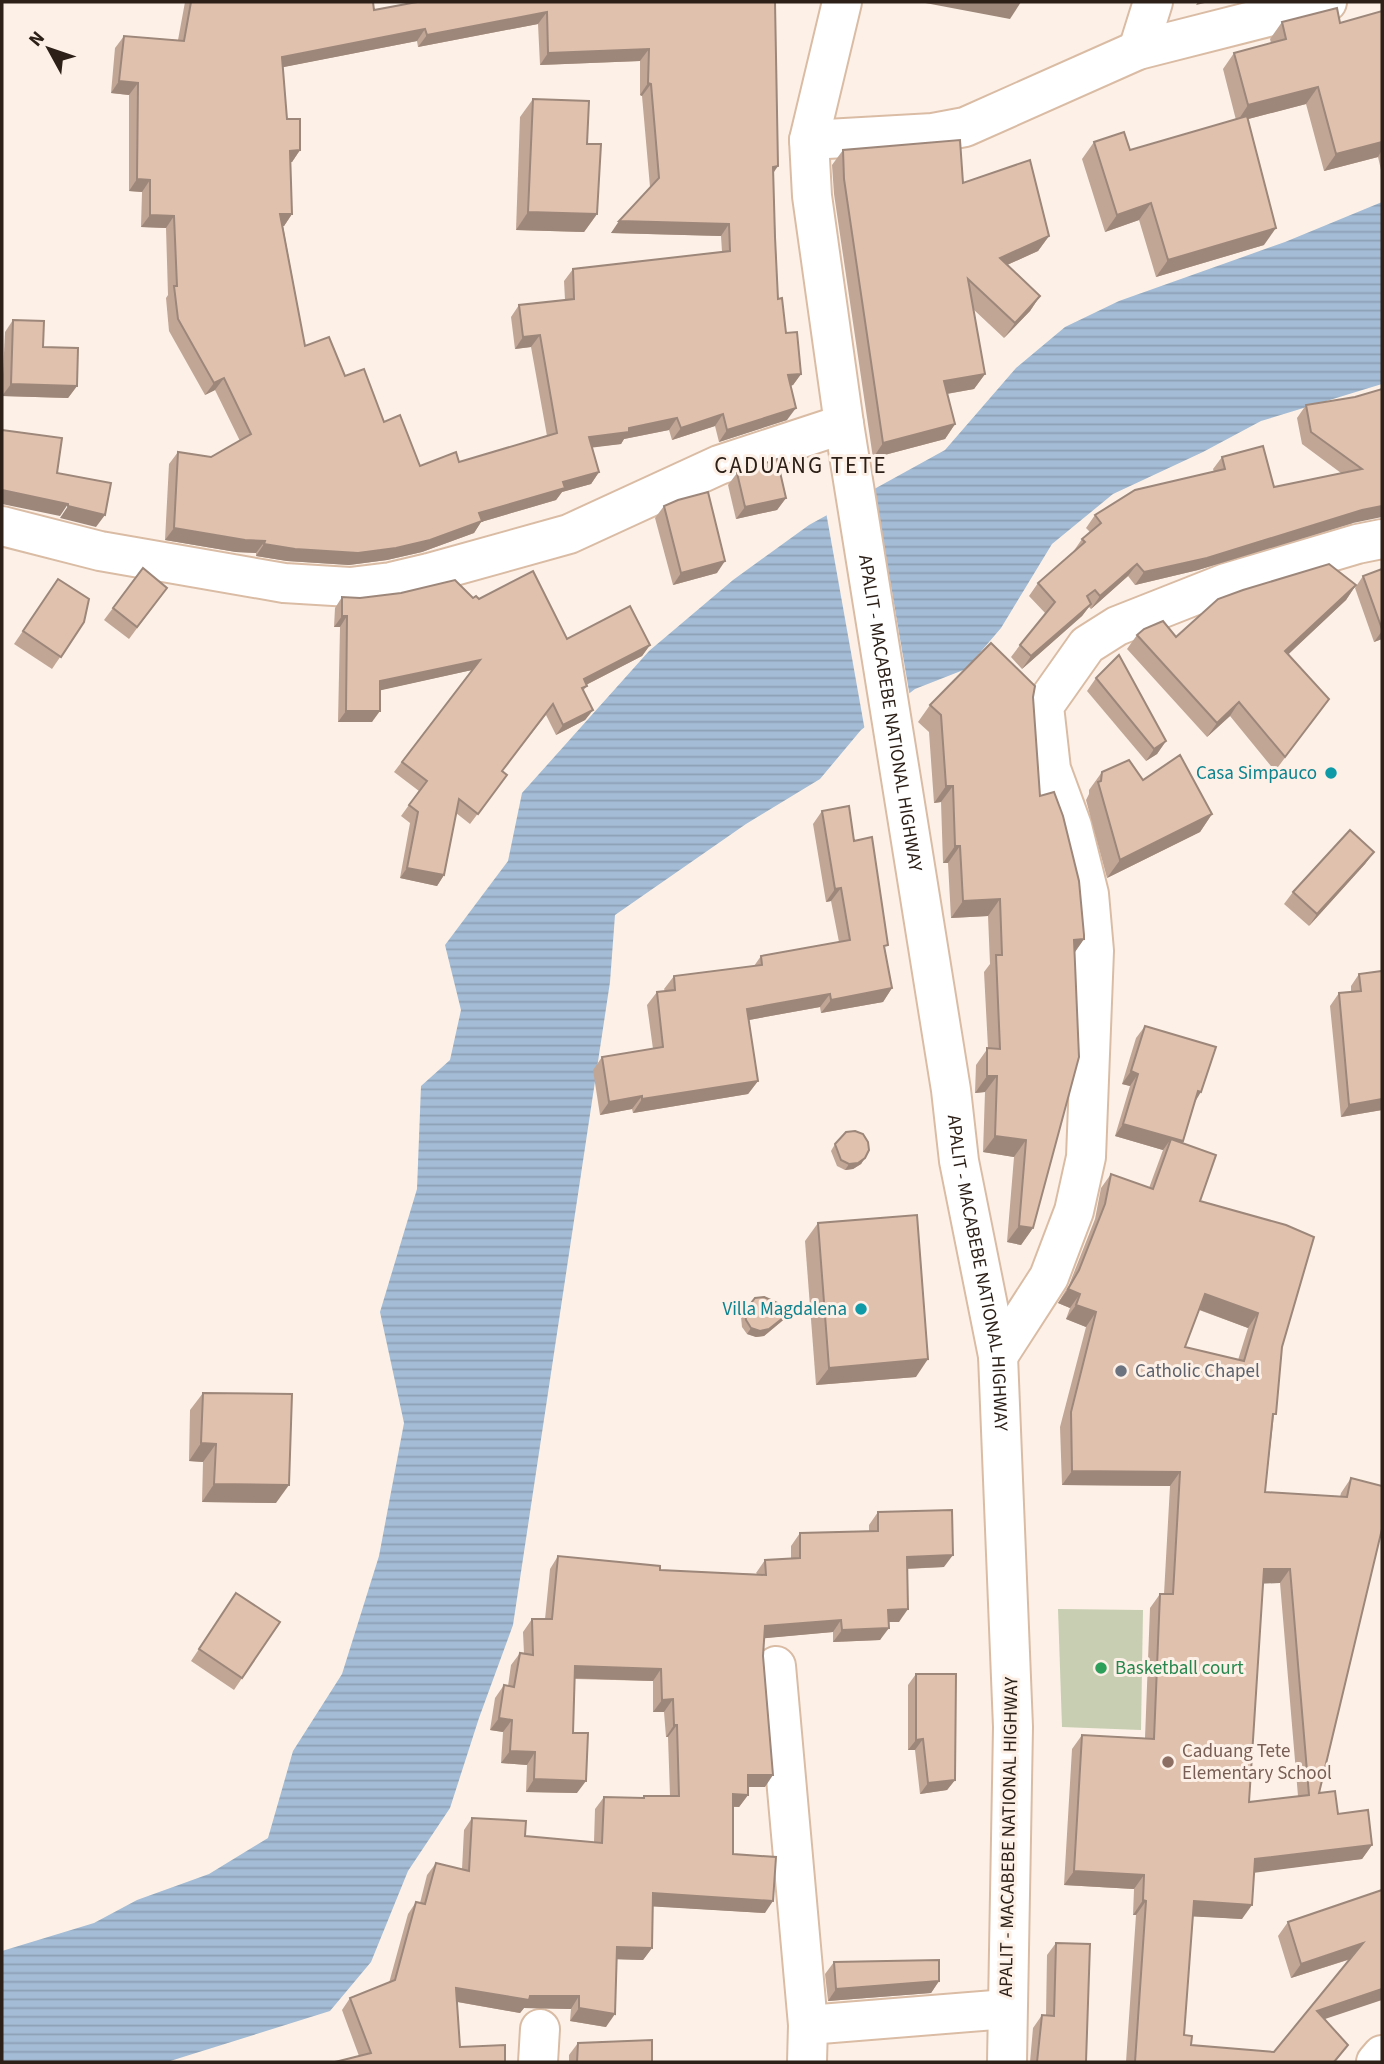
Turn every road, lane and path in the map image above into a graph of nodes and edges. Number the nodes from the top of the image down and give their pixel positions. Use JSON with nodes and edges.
{"nodes":[{"id":1,"x":842,"y":2,"type":"edge"},
{"id":2,"x":1153,"y":2,"type":"edge"},
{"id":3,"x":1327,"y":2,"type":"edge"},
{"id":4,"x":1138,"y":50,"type":"junction"},
{"id":5,"x":810,"y":140,"type":"junction"},
{"id":6,"x":844,"y":424,"type":"junction"},
{"id":7,"x":2,"y":526,"type":"edge"},
{"id":8,"x":1382,"y":539,"type":"edge"},
{"id":9,"x":998,"y":1356,"type":"junction"},
{"id":10,"x":776,"y":1666,"type":"dead end"},
{"id":11,"x":1007,"y":2009,"type":"junction"},
{"id":12,"x":807,"y":2044,"type":"edge"},
{"id":13,"x":1382,"y":2055,"type":"edge"},
{"id":14,"x":1007,"y":2062,"type":"edge"},
{"id":15,"x":1376,"y":2062,"type":"edge"}],
"edges":[{"from":1,"to":5,"type":"street","name":"APALIT - MACABEBE NATIONAL HIGHWAY"},
{"from":2,"to":4,"type":"street"},
{"from":3,"to":4,"type":"street"},
{"from":4,"to":5,"type":"street"},
{"from":5,"to":6,"type":"street","name":"APALIT - MACABEBE NATIONAL HIGHWAY"},
{"from":6,"to":7,"type":"street"},
{"from":6,"to":9,"type":"street","name":"APALIT - MACABEBE NATIONAL HIGHWAY"},
{"from":8,"to":9,"type":"street"},
{"from":9,"to":11,"type":"street","name":"APALIT - MACABEBE NATIONAL HIGHWAY"},
{"from":10,"to":12,"type":"street"},
{"from":11,"to":12,"type":"street"},
{"from":11,"to":14,"type":"street","name":"APALIT - MACABEBE NATIONAL HIGHWAY"},
{"from":13,"to":15,"type":"street"}]}
